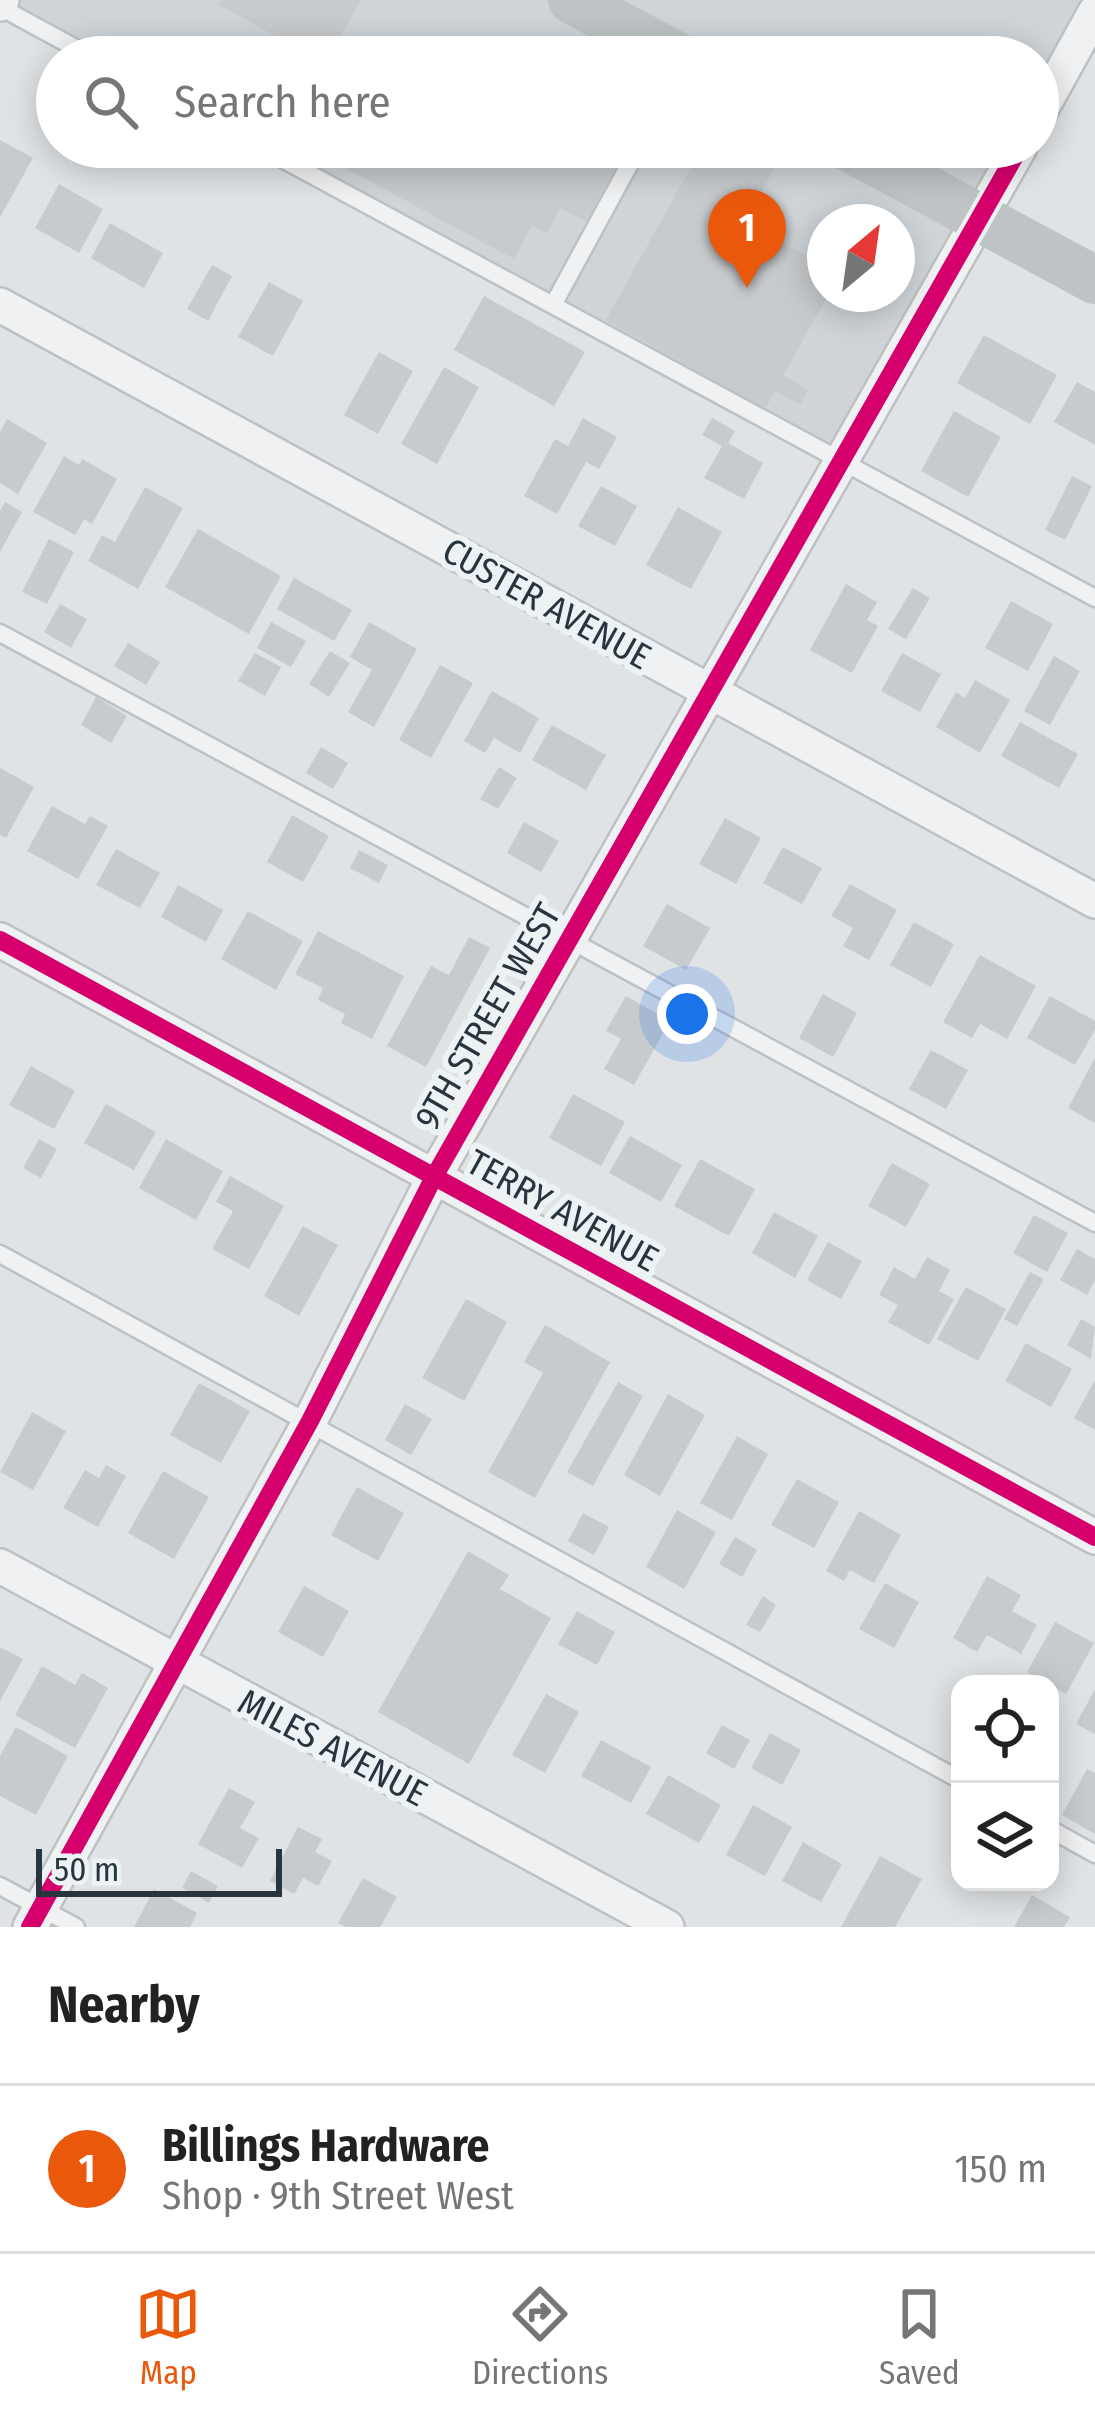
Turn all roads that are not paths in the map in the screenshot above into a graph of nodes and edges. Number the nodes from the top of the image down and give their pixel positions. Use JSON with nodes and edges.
{"nodes":[{"id":1,"x":572,"y":0,"type":"edge"},
{"id":2,"x":1,"y":4,"type":"edge"},
{"id":3,"x":1095,"y":12,"type":"edge"},
{"id":4,"x":56,"y":36,"type":"edge"},
{"id":5,"x":640,"y":36,"type":"edge"},
{"id":6,"x":1059,"y":77,"type":"edge"},
{"id":7,"x":299,"y":168,"type":"edge"},
{"id":8,"x":627,"y":168,"type":"edge"},
{"id":9,"x":887,"y":168,"type":"edge"},
{"id":10,"x":1008,"y":168,"type":"edge"},
{"id":11,"x":981,"y":218,"type":"junction"},
{"id":12,"x":1095,"y":280,"type":"edge"},
{"id":13,"x":553,"y":304,"type":"junction"},
{"id":14,"x":0,"y":305,"type":"edge"},
{"id":15,"x":841,"y":460,"type":"junction"},
{"id":16,"x":1095,"y":598,"type":"edge"},
{"id":17,"x":0,"y":633,"type":"edge"},
{"id":18,"x":707,"y":691,"type":"junction"},
{"id":19,"x":1095,"y":901,"type":"edge"},
{"id":20,"x":570,"y":937,"type":"junction"},
{"id":21,"x":0,"y":940,"type":"edge"},
{"id":22,"x":434,"y":1177,"type":"junction"},
{"id":23,"x":1095,"y":1223,"type":"edge"},
{"id":24,"x":0,"y":1254,"type":"edge"},
{"id":25,"x":310,"y":1421,"type":"junction"},
{"id":26,"x":1095,"y":1537,"type":"edge"},
{"id":27,"x":0,"y":1566,"type":"edge"},
{"id":28,"x":176,"y":1662,"type":"junction"},
{"id":29,"x":951,"y":1775,"type":"edge"},
{"id":30,"x":1059,"y":1834,"type":"edge"},
{"id":31,"x":1095,"y":1854,"type":"edge"},
{"id":32,"x":0,"y":1886,"type":"edge"},
{"id":33,"x":35,"y":1917,"type":"edge"},
{"id":34,"x":76,"y":1927,"type":"edge"},
{"id":35,"x":667,"y":1927,"type":"edge"}],
"edges":[{"from":1,"to":5,"type":"main road"},
{"from":2,"to":4,"type":"lane"},
{"from":3,"to":6,"type":"street"},
{"from":7,"to":13,"type":"lane"},
{"from":8,"to":13,"type":"lane"},
{"from":9,"to":11,"type":"main road"},
{"from":10,"to":11,"type":"street","name":"9TH STREET WEST"},
{"from":11,"to":12,"type":"main road"},
{"from":11,"to":15,"type":"street","name":"9TH STREET WEST"},
{"from":13,"to":15,"type":"lane"},
{"from":14,"to":18,"type":"street","name":"CUSTER AVENUE"},
{"from":15,"to":16,"type":"lane"},
{"from":15,"to":18,"type":"street","name":"9TH STREET WEST"},
{"from":17,"to":20,"type":"lane"},
{"from":18,"to":19,"type":"street","name":"CUSTER AVENUE"},
{"from":18,"to":20,"type":"street","name":"9TH STREET WEST"},
{"from":20,"to":22,"type":"street","name":"9TH STREET WEST"},
{"from":20,"to":23,"type":"lane"},
{"from":21,"to":22,"type":"street","name":"TERRY AVENUE"},
{"from":22,"to":25,"type":"street","name":"9TH STREET WEST"},
{"from":22,"to":26,"type":"street","name":"TERRY AVENUE"},
{"from":24,"to":25,"type":"lane"},
{"from":25,"to":28,"type":"street","name":"9TH STREET WEST"},
{"from":25,"to":29,"type":"lane"},
{"from":27,"to":28,"type":"street","name":"MILES AVENUE"},
{"from":28,"to":33,"type":"street","name":"9TH STREET WEST"},
{"from":28,"to":35,"type":"street","name":"MILES AVENUE"},
{"from":30,"to":31,"type":"lane"},
{"from":32,"to":33,"type":"lane"},
{"from":33,"to":34,"type":"lane"}]}
